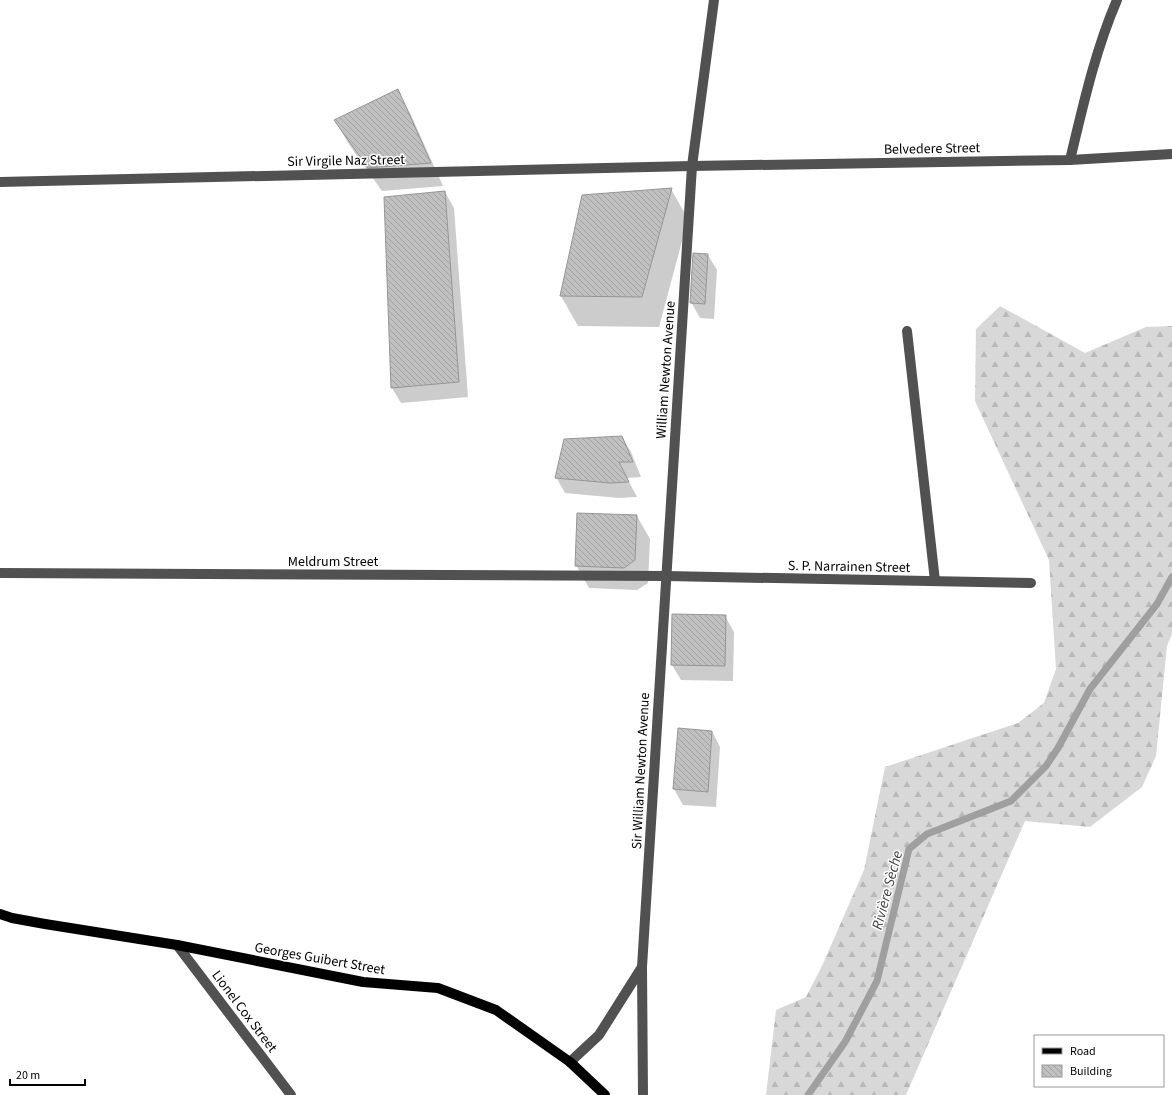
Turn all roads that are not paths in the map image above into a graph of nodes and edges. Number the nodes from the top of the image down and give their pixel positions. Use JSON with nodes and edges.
{"nodes":[{"id":1,"x":714,"y":0,"type":"edge"},
{"id":2,"x":1117,"y":0,"type":"edge"},
{"id":3,"x":1172,"y":154,"type":"edge"},
{"id":4,"x":1070,"y":160,"type":"junction"},
{"id":5,"x":692,"y":166,"type":"junction"},
{"id":6,"x":0,"y":182,"type":"edge"},
{"id":7,"x":907,"y":331,"type":"dead end"},
{"id":8,"x":0,"y":573,"type":"edge"},
{"id":9,"x":666,"y":576,"type":"junction"},
{"id":10,"x":935,"y":581,"type":"junction"},
{"id":11,"x":1031,"y":583,"type":"dead end"},
{"id":12,"x":0,"y":914,"type":"edge"},
{"id":13,"x":177,"y":945,"type":"junction"},
{"id":14,"x":642,"y":967,"type":"junction"},
{"id":15,"x":570,"y":1062,"type":"junction"},
{"id":16,"x":291,"y":1095,"type":"edge"},
{"id":17,"x":605,"y":1095,"type":"edge"},
{"id":18,"x":643,"y":1095,"type":"edge"}],
"edges":[{"from":1,"to":5,"type":"street"},
{"from":2,"to":4,"type":"street"},
{"from":3,"to":4,"type":"street","name":"Belvedere Street"},
{"from":4,"to":5,"type":"street","name":"Belvedere Street"},
{"from":5,"to":6,"type":"street","name":"Sir Virgile Naz Street"},
{"from":5,"to":9,"type":"street","name":"William Newton Avenue"},
{"from":7,"to":10,"type":"street"},
{"from":8,"to":9,"type":"street","name":"Meldrum Street"},
{"from":9,"to":10,"type":"street","name":"S. P. Narrainen Street"},
{"from":9,"to":14,"type":"street","name":"Sir William Newton Avenue"},
{"from":10,"to":11,"type":"street","name":"S. P. Narrainen Street"},
{"from":12,"to":13,"type":"main road","name":"Georges Guibert Street"},
{"from":13,"to":15,"type":"main road","name":"Georges Guibert Street"},
{"from":13,"to":16,"type":"street","name":"Lionel Cox Street"},
{"from":14,"to":15,"type":"street"},
{"from":14,"to":18,"type":"street","name":"Sir William Newton Avenue"},
{"from":15,"to":17,"type":"main road","name":"Georges Guibert Street"}]}
